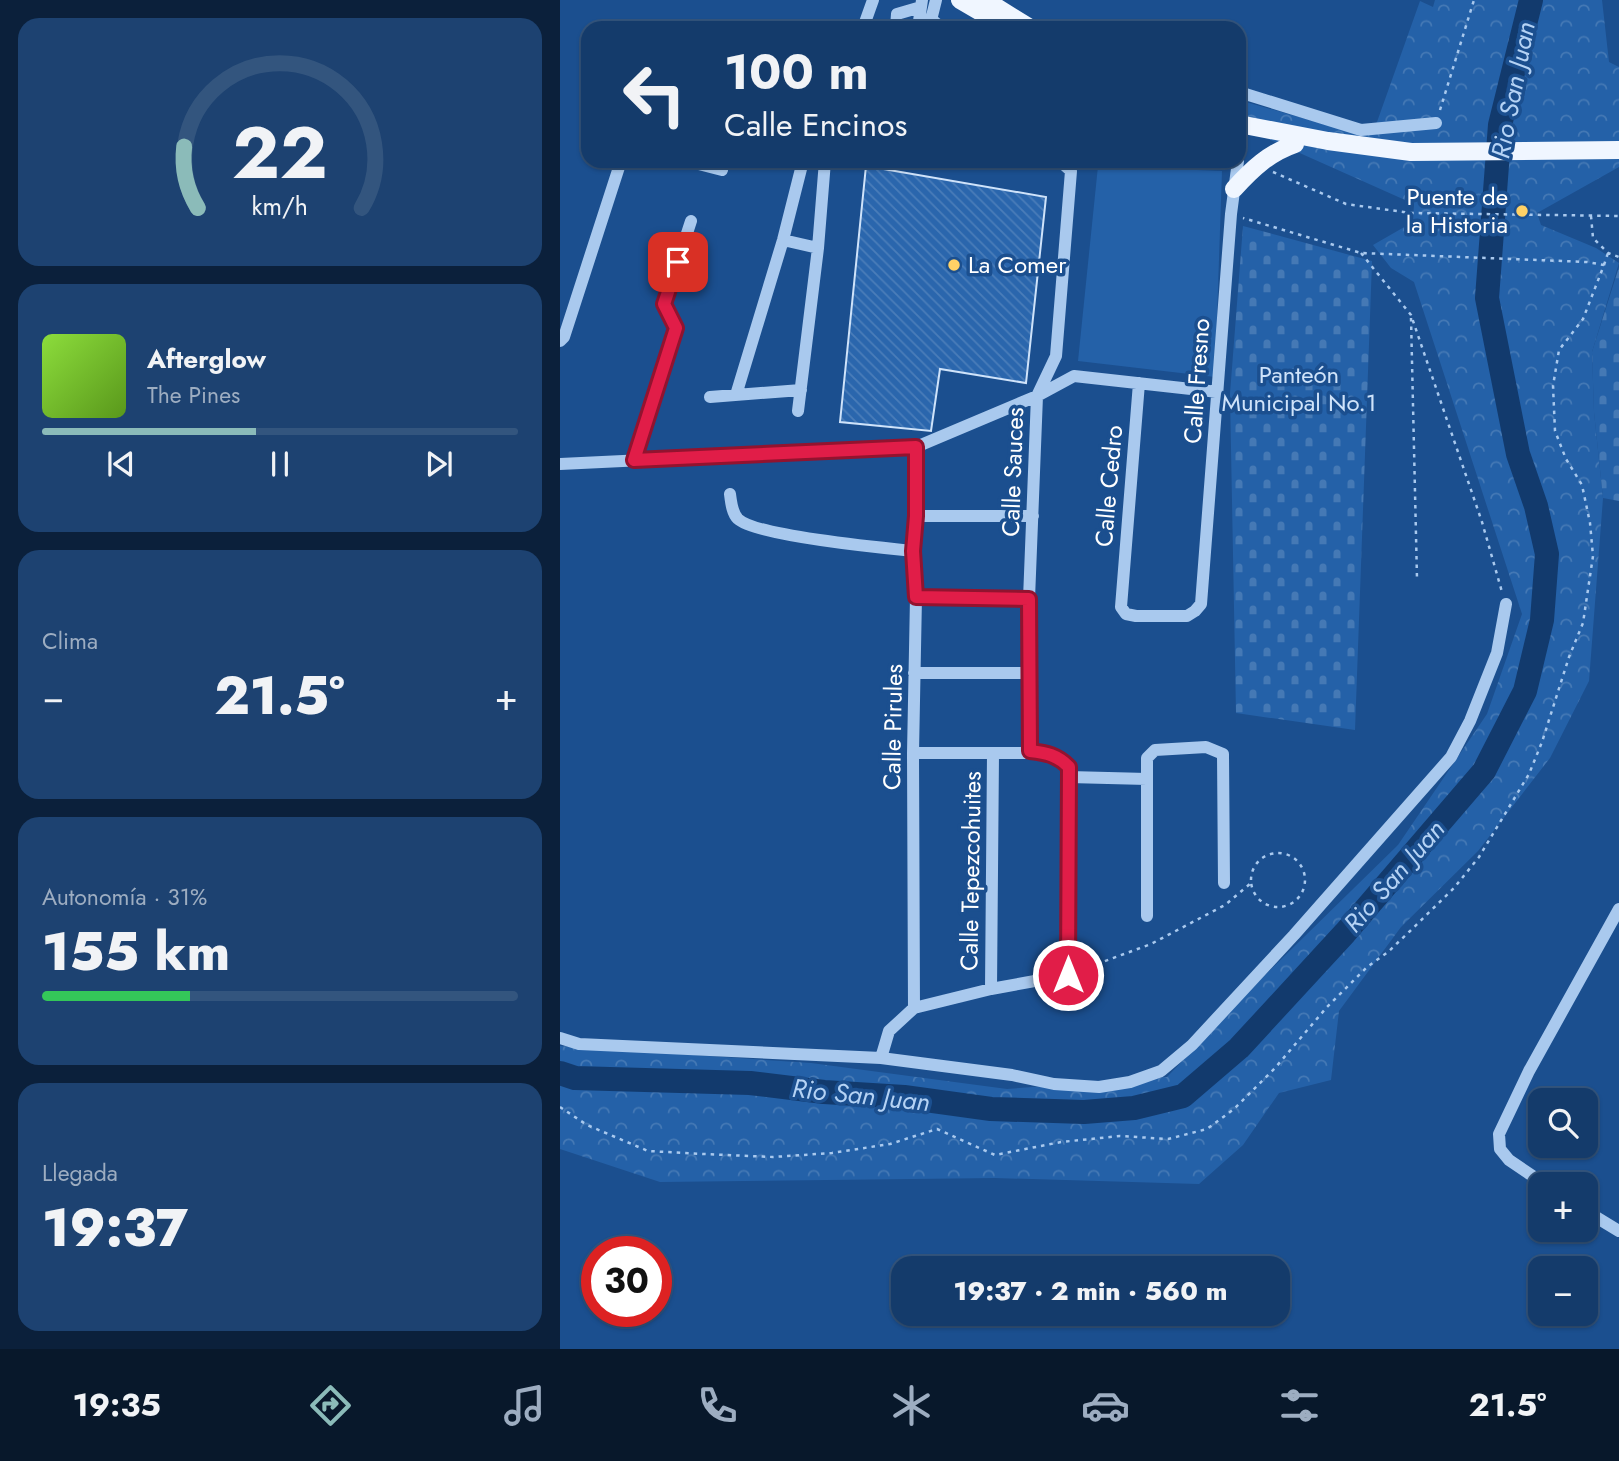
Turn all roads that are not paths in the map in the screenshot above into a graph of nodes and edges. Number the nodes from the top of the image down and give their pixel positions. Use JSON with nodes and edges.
{"nodes":[{"id":1,"x":873,"y":0,"type":"edge"},
{"id":2,"x":936,"y":0,"type":"edge"},
{"id":3,"x":921,"y":4,"type":"edge"},
{"id":4,"x":983,"y":4,"type":"edge"},
{"id":5,"x":866,"y":21,"type":"edge"},
{"id":6,"x":896,"y":21,"type":"edge"},
{"id":7,"x":931,"y":21,"type":"edge"},
{"id":8,"x":1001,"y":21,"type":"edge"},
{"id":9,"x":1016,"y":21,"type":"edge"},
{"id":10,"x":1246,"y":94,"type":"edge"},
{"id":11,"x":1436,"y":123,"type":"road end"},
{"id":12,"x":1246,"y":130,"type":"edge"},
{"id":13,"x":1246,"y":131,"type":"edge"},
{"id":14,"x":1295,"y":144,"type":"junction"},
{"id":15,"x":1610,"y":153,"type":"edge"},
{"id":16,"x":1412,"y":157,"type":"junction"},
{"id":17,"x":1247,"y":163,"type":"edge"},
{"id":18,"x":619,"y":168,"type":"edge"},
{"id":19,"x":714,"y":168,"type":"edge"},
{"id":20,"x":801,"y":168,"type":"edge"},
{"id":21,"x":824,"y":168,"type":"edge"},
{"id":22,"x":1068,"y":168,"type":"edge"},
{"id":23,"x":1244,"y":168,"type":"edge"},
{"id":24,"x":722,"y":170,"type":"dead end"},
{"id":25,"x":1234,"y":189,"type":"joint"},
{"id":26,"x":691,"y":221,"type":"dead end"},
{"id":27,"x":783,"y":240,"type":"junction"},
{"id":28,"x":818,"y":247,"type":"junction"},
{"id":29,"x":560,"y":341,"type":"edge"},
{"id":30,"x":1139,"y":383,"type":"junction"},
{"id":31,"x":801,"y":390,"type":"junction"},
{"id":32,"x":1218,"y":391,"type":"junction"},
{"id":33,"x":736,"y":395,"type":"junction"},
{"id":34,"x":1037,"y":396,"type":"junction"},
{"id":35,"x":710,"y":397,"type":"dead end"},
{"id":36,"x":798,"y":411,"type":"dead end"},
{"id":37,"x":916,"y":447,"type":"junction"},
{"id":38,"x":634,"y":460,"type":"junction"},
{"id":39,"x":560,"y":464,"type":"edge"},
{"id":40,"x":730,"y":494,"type":"dead end"},
{"id":41,"x":916,"y":516,"type":"junction"},
{"id":42,"x":1033,"y":516,"type":"junction"},
{"id":43,"x":913,"y":551,"type":"junction"},
{"id":44,"x":916,"y":597,"type":"junction"},
{"id":45,"x":1029,"y":599,"type":"junction"},
{"id":46,"x":1201,"y":604,"type":"joint"},
{"id":47,"x":1506,"y":604,"type":"road end"},
{"id":48,"x":914,"y":673,"type":"junction"},
{"id":49,"x":1029,"y":673,"type":"junction"},
{"id":50,"x":1030,"y":751,"type":"junction"},
{"id":51,"x":913,"y":753,"type":"junction"},
{"id":52,"x":993,"y":754,"type":"junction"},
{"id":53,"x":1069,"y":772,"type":"junction"},
{"id":54,"x":1147,"y":779,"type":"junction"},
{"id":55,"x":1224,"y":883,"type":"dead end"},
{"id":56,"x":1619,"y":909,"type":"edge"},
{"id":57,"x":1147,"y":916,"type":"dead end"},
{"id":58,"x":991,"y":989,"type":"junction"},
{"id":59,"x":914,"y":1009,"type":"junction"},
{"id":60,"x":560,"y":1038,"type":"edge"},
{"id":61,"x":881,"y":1058,"type":"junction"},
{"id":62,"x":1528,"y":1173,"type":"edge"},
{"id":63,"x":1598,"y":1218,"type":"edge"},
{"id":64,"x":1619,"y":1231,"type":"edge"}],
"edges":[{"from":1,"to":5,"type":"street"},
{"from":2,"to":7,"type":"street"},
{"from":3,"to":6,"type":"street"},
{"from":4,"to":8,"type":"main road"},
{"from":4,"to":9,"type":"main road"},
{"from":10,"to":11,"type":"street"},
{"from":12,"to":16,"type":"main road"},
{"from":13,"to":14,"type":"main road"},
{"from":14,"to":16,"type":"main road"},
{"from":14,"to":17,"type":"main road"},
{"from":15,"to":16,"type":"main road"},
{"from":18,"to":29,"type":"street"},
{"from":19,"to":24,"type":"street"},
{"from":20,"to":27,"type":"street"},
{"from":21,"to":28,"type":"street"},
{"from":22,"to":34,"type":"street","name":"Calle Sauces"},
{"from":23,"to":25,"type":"main road"},
{"from":25,"to":32,"type":"street","name":"Calle Fresno"},
{"from":26,"to":38,"type":"street"},
{"from":27,"to":28,"type":"street"},
{"from":27,"to":33,"type":"street"},
{"from":28,"to":31,"type":"street"},
{"from":30,"to":32,"type":"street"},
{"from":30,"to":34,"type":"street"},
{"from":30,"to":46,"type":"street","name":"Calle Cedro"},
{"from":31,"to":33,"type":"street"},
{"from":31,"to":36,"type":"street"},
{"from":32,"to":46,"type":"street","name":"Calle Fresno"},
{"from":33,"to":35,"type":"street"},
{"from":34,"to":37,"type":"street"},
{"from":34,"to":42,"type":"street","name":"Calle Sauces"},
{"from":37,"to":38,"type":"street"},
{"from":37,"to":41,"type":"street","name":"Calle Pirules"},
{"from":38,"to":39,"type":"street"},
{"from":40,"to":43,"type":"street"},
{"from":41,"to":42,"type":"street"},
{"from":41,"to":43,"type":"street","name":"Calle Pirules"},
{"from":42,"to":45,"type":"street","name":"Calle Sauces"},
{"from":43,"to":44,"type":"street","name":"Calle Pirules"},
{"from":44,"to":45,"type":"street"},
{"from":44,"to":48,"type":"street","name":"Calle Pirules"},
{"from":45,"to":49,"type":"street","name":"Calle Sauces"},
{"from":47,"to":61,"type":"street"},
{"from":48,"to":49,"type":"street"},
{"from":48,"to":51,"type":"street","name":"Calle Pirules"},
{"from":49,"to":50,"type":"street","name":"Calle Sauces"},
{"from":50,"to":52,"type":"street"},
{"from":50,"to":53,"type":"street"},
{"from":51,"to":52,"type":"street"},
{"from":51,"to":59,"type":"street","name":"Calle Pirules"},
{"from":52,"to":58,"type":"street","name":"Calle Tepezcohuites"},
{"from":53,"to":54,"type":"street"},
{"from":53,"to":58,"type":"street"},
{"from":54,"to":55,"type":"street"},
{"from":54,"to":57,"type":"street"},
{"from":56,"to":62,"type":"street"},
{"from":58,"to":59,"type":"street"},
{"from":59,"to":61,"type":"street"},
{"from":60,"to":61,"type":"street"},
{"from":63,"to":64,"type":"street"}]}
